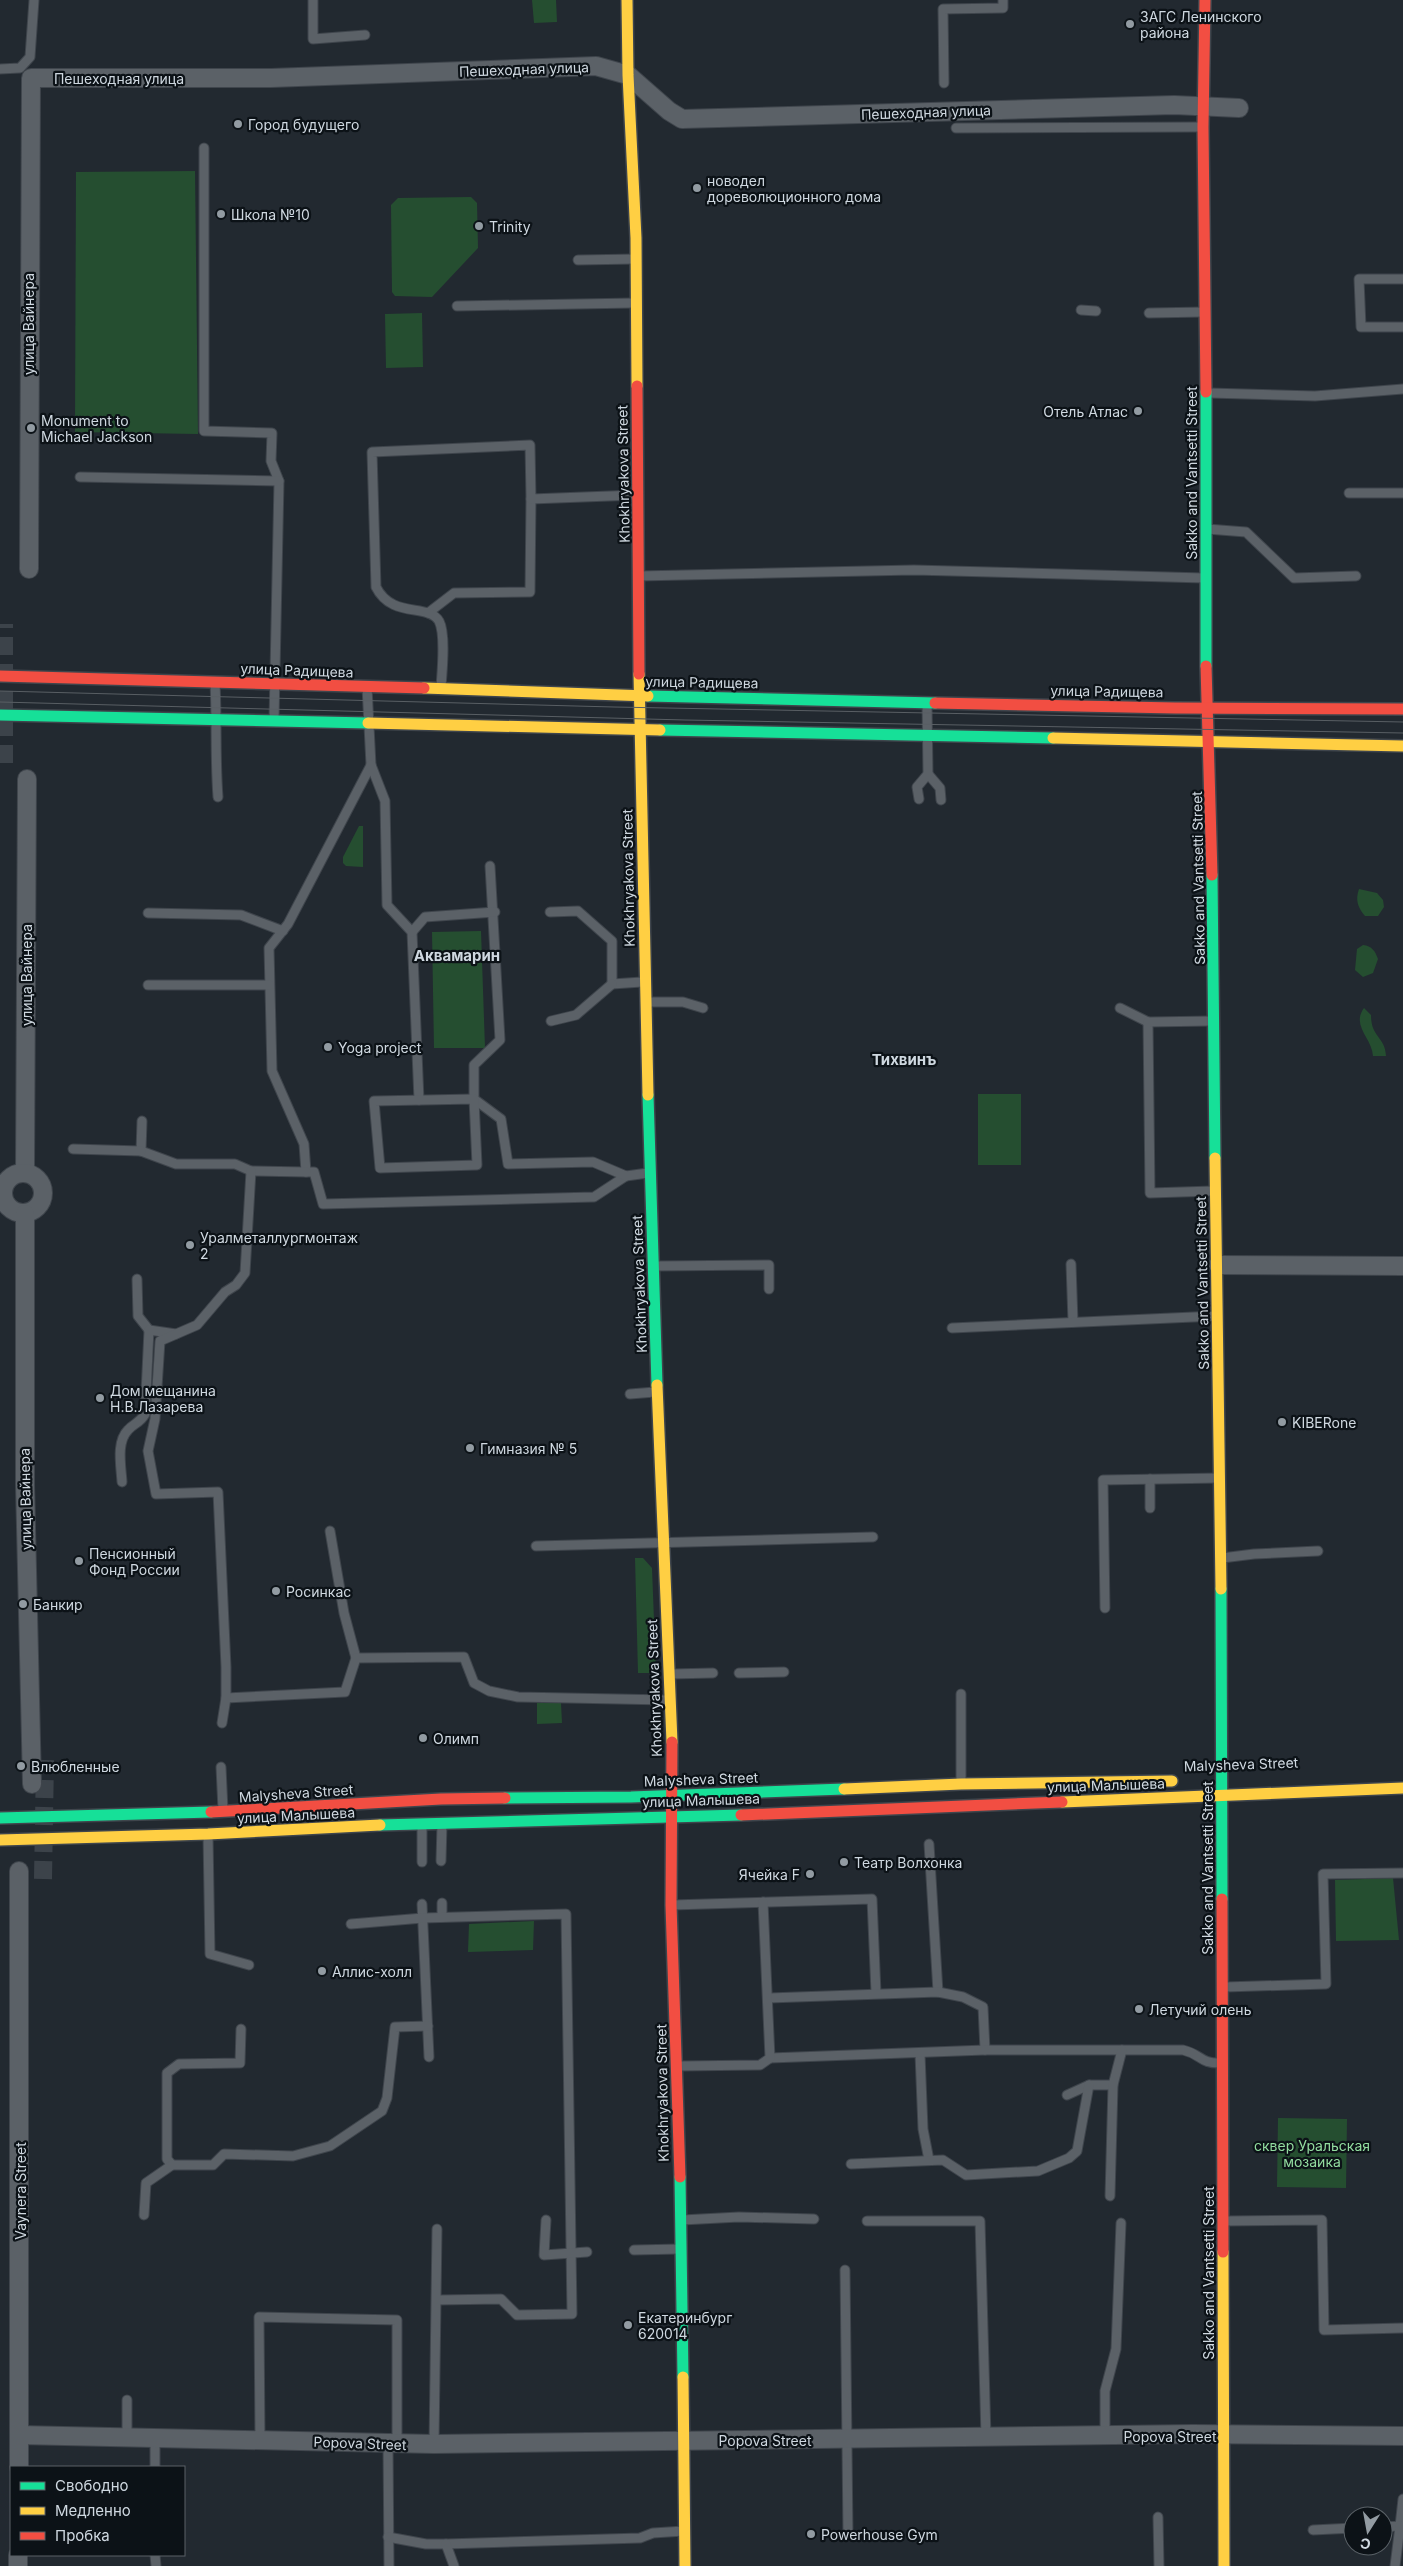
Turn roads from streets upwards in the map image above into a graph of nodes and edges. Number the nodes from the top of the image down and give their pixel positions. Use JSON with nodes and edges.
{"nodes":[{"id":1,"x":627,"y":0,"type":"edge"},
{"id":2,"x":1205,"y":0,"type":"edge"},
{"id":3,"x":628,"y":75,"type":"junction"},
{"id":4,"x":31,"y":78,"type":"joint"},
{"id":5,"x":1204,"y":107,"type":"junction"},
{"id":6,"x":1239,"y":108,"type":"dead end"},
{"id":7,"x":28,"y":569,"type":"dead end"},
{"id":8,"x":0,"y":676,"type":"edge"},
{"id":9,"x":639,"y":696,"type":"junction"},
{"id":10,"x":1206,"y":708,"type":"junction"},
{"id":11,"x":1403,"y":709,"type":"edge"},
{"id":12,"x":0,"y":715,"type":"edge"},
{"id":13,"x":639,"y":730,"type":"junction"},
{"id":14,"x":1209,"y":743,"type":"junction"},
{"id":15,"x":1403,"y":746,"type":"edge"},
{"id":16,"x":27,"y":779,"type":"dead end"},
{"id":17,"x":25,"y":1172,"type":"junction"},
{"id":18,"x":25,"y":1214,"type":"junction"},
{"id":19,"x":1218,"y":1265,"type":"junction"},
{"id":20,"x":1403,"y":1266,"type":"edge"},
{"id":21,"x":1226,"y":1779,"type":"junction"},
{"id":22,"x":1188,"y":1780,"type":"dead end"},
{"id":23,"x":1206,"y":1780,"type":"dead end"},
{"id":24,"x":32,"y":1784,"type":"dead end"},
{"id":25,"x":1403,"y":1788,"type":"edge"},
{"id":26,"x":673,"y":1795,"type":"junction"},
{"id":27,"x":1222,"y":1796,"type":"junction"},
{"id":28,"x":421,"y":1811,"type":"junction"},
{"id":29,"x":442,"y":1811,"type":"junction"},
{"id":30,"x":672,"y":1816,"type":"junction"},
{"id":31,"x":0,"y":1818,"type":"edge"},
{"id":32,"x":208,"y":1824,"type":"junction"},
{"id":33,"x":0,"y":1840,"type":"edge"},
{"id":34,"x":20,"y":1871,"type":"dead end"},
{"id":35,"x":19,"y":2435,"type":"junction"},
{"id":36,"x":1223,"y":2436,"type":"junction"},
{"id":37,"x":1403,"y":2436,"type":"edge"},
{"id":38,"x":684,"y":2441,"type":"junction"},
{"id":39,"x":19,"y":2466,"type":"edge"},
{"id":40,"x":685,"y":2566,"type":"edge"},
{"id":41,"x":1224,"y":2566,"type":"edge"}],
"edges":[{"from":1,"to":3,"type":"street","name":"Khokhryakova Street"},
{"from":2,"to":5,"type":"street","name":"Sakko and Vantsetti Street"},
{"from":3,"to":4,"type":"street","name":"Пешеходная улица"},
{"from":3,"to":5,"type":"street","name":"Пешеходная улица"},
{"from":3,"to":9,"type":"street","name":"Khokhryakova Street"},
{"from":4,"to":7,"type":"street","name":"улица Вайнера"},
{"from":5,"to":6,"type":"street","name":"Пешеходная улица"},
{"from":5,"to":10,"type":"street","name":"Sakko and Vantsetti Street"},
{"from":8,"to":9,"type":"street","name":"улица Радищева"},
{"from":9,"to":10,"type":"street","name":"улица Радищева"},
{"from":9,"to":13,"type":"street","name":"Khokhryakova Street"},
{"from":10,"to":11,"type":"street","name":"улица Радищева"},
{"from":10,"to":14,"type":"street","name":"Sakko and Vantsetti Street"},
{"from":12,"to":13,"type":"street"},
{"from":13,"to":14,"type":"street"},
{"from":13,"to":26,"type":"street","name":"Khokhryakova Street"},
{"from":14,"to":15,"type":"street"},
{"from":14,"to":19,"type":"street","name":"Sakko and Vantsetti Street"},
{"from":16,"to":17,"type":"street","name":"улица Вайнера"},
{"from":17,"to":18,"type":"street"},
{"from":17,"to":18,"type":"street"},
{"from":18,"to":24,"type":"street","name":"улица Вайнера"},
{"from":19,"to":20,"type":"street"},
{"from":19,"to":21,"type":"street","name":"Sakko and Vantsetti Street"},
{"from":21,"to":23,"type":"street","name":"Malysheva Street"},
{"from":21,"to":27,"type":"street","name":"Sakko and Vantsetti Street"},
{"from":22,"to":26,"type":"street","name":"Malysheva Street"},
{"from":25,"to":27,"type":"street","name":"улица Малышева"},
{"from":26,"to":29,"type":"street","name":"Malysheva Street"},
{"from":26,"to":30,"type":"street","name":"Khokhryakova Street"},
{"from":27,"to":30,"type":"street","name":"улица Малышева"},
{"from":27,"to":36,"type":"street","name":"Sakko and Vantsetti Street"},
{"from":28,"to":29,"type":"street","name":"Malysheva Street"},
{"from":28,"to":29,"type":"street","name":"улица Малышева"},
{"from":28,"to":32,"type":"street","name":"улица Малышева"},
{"from":28,"to":32,"type":"street","name":"Malysheva Street"},
{"from":29,"to":30,"type":"street","name":"улица Малышева"},
{"from":30,"to":38,"type":"street","name":"Khokhryakova Street"},
{"from":31,"to":32,"type":"street","name":"Malysheva Street"},
{"from":32,"to":33,"type":"street","name":"улица Малышева"},
{"from":34,"to":35,"type":"street"},
{"from":35,"to":38,"type":"street","name":"Popova Street"},
{"from":35,"to":39,"type":"street"},
{"from":36,"to":37,"type":"street","name":"Popova Street"},
{"from":36,"to":38,"type":"street","name":"Popova Street"},
{"from":36,"to":41,"type":"street","name":"Sakko and Vantsetti Street"},
{"from":38,"to":40,"type":"street","name":"Khokhryakova Street"}]}
